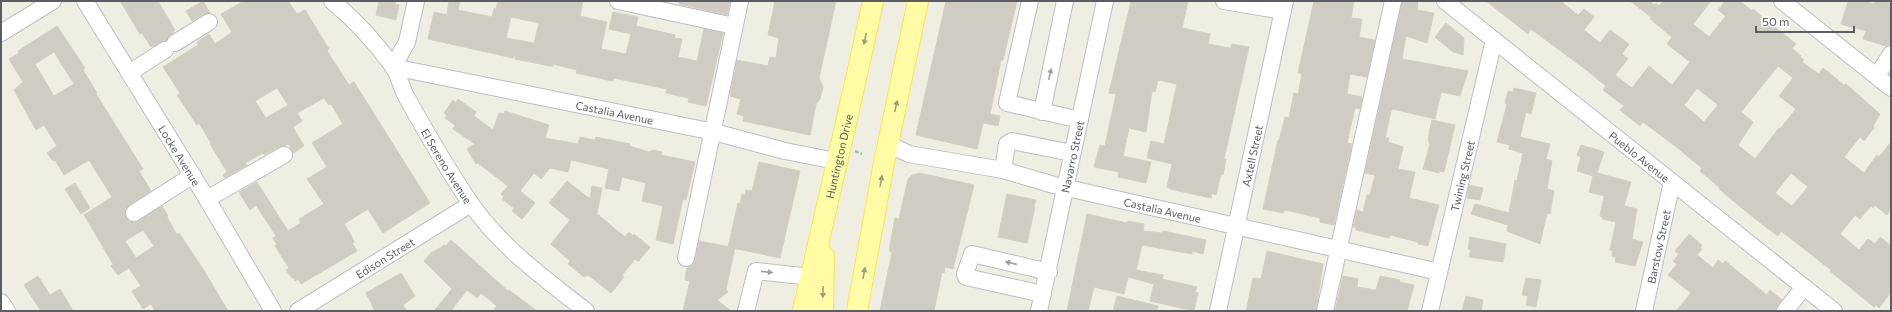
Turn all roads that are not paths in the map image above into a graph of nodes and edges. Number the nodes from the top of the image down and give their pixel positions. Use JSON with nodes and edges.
{"nodes":[{"id":1,"x":53,"y":1,"type":"edge"},
{"id":2,"x":84,"y":1,"type":"edge"},
{"id":3,"x":332,"y":1,"type":"edge"},
{"id":4,"x":416,"y":1,"type":"edge"},
{"id":5,"x":618,"y":1,"type":"edge"},
{"id":6,"x":740,"y":1,"type":"edge"},
{"id":7,"x":873,"y":1,"type":"edge"},
{"id":8,"x":918,"y":1,"type":"edge"},
{"id":9,"x":1030,"y":1,"type":"edge"},
{"id":10,"x":1065,"y":1,"type":"edge"},
{"id":11,"x":1104,"y":1,"type":"edge"},
{"id":12,"x":1224,"y":1,"type":"edge"},
{"id":13,"x":1393,"y":1,"type":"edge"},
{"id":14,"x":1445,"y":1,"type":"edge"},
{"id":15,"x":1784,"y":2,"type":"edge"},
{"id":16,"x":1284,"y":6,"type":"edge"},
{"id":17,"x":209,"y":22,"type":"dead end"},
{"id":18,"x":734,"y":26,"type":"junction"},
{"id":19,"x":1,"y":33,"type":"edge"},
{"id":20,"x":1494,"y":40,"type":"junction"},
{"id":21,"x":1891,"y":54,"type":"edge"},
{"id":22,"x":393,"y":67,"type":"junction"},
{"id":23,"x":129,"y":73,"type":"junction"},
{"id":24,"x":1876,"y":76,"type":"junction"},
{"id":25,"x":1891,"y":88,"type":"edge"},
{"id":26,"x":1042,"y":112,"type":"junction"},
{"id":27,"x":1080,"y":120,"type":"junction"},
{"id":28,"x":714,"y":132,"type":"junction"},
{"id":29,"x":888,"y":144,"type":"junction"},
{"id":30,"x":1072,"y":153,"type":"junction"},
{"id":31,"x":284,"y":155,"type":"dead end"},
{"id":32,"x":836,"y":161,"type":"junction"},
{"id":33,"x":1003,"y":170,"type":"junction"},
{"id":34,"x":192,"y":176,"type":"junction"},
{"id":35,"x":1672,"y":182,"type":"junction"},
{"id":36,"x":1065,"y":186,"type":"junction"},
{"id":37,"x":207,"y":199,"type":"junction"},
{"id":38,"x":471,"y":204,"type":"junction"},
{"id":39,"x":825,"y":212,"type":"junction"},
{"id":40,"x":134,"y":213,"type":"dead end"},
{"id":41,"x":1237,"y":226,"type":"junction"},
{"id":42,"x":1338,"y":250,"type":"junction"},
{"id":43,"x":686,"y":258,"type":"dead end"},
{"id":44,"x":1048,"y":272,"type":"junction"},
{"id":45,"x":1439,"y":272,"type":"junction"},
{"id":46,"x":811,"y":276,"type":"junction"},
{"id":47,"x":1804,"y":287,"type":"junction"},
{"id":48,"x":1043,"y":294,"type":"junction"},
{"id":49,"x":1,"y":302,"type":"edge"},
{"id":50,"x":7,"y":311,"type":"edge"},
{"id":51,"x":273,"y":311,"type":"edge"},
{"id":52,"x":298,"y":311,"type":"edge"},
{"id":53,"x":586,"y":311,"type":"edge"},
{"id":54,"x":746,"y":311,"type":"edge"},
{"id":55,"x":803,"y":311,"type":"edge"},
{"id":56,"x":823,"y":311,"type":"edge"},
{"id":57,"x":857,"y":311,"type":"edge"},
{"id":58,"x":1039,"y":311,"type":"edge"},
{"id":59,"x":1218,"y":311,"type":"edge"},
{"id":60,"x":1325,"y":311,"type":"edge"},
{"id":61,"x":1430,"y":311,"type":"edge"},
{"id":62,"x":1644,"y":311,"type":"edge"},
{"id":63,"x":1785,"y":311,"type":"edge"},
{"id":64,"x":1834,"y":311,"type":"edge"}],
"edges":[{"from":1,"to":19,"type":"street"},
{"from":2,"to":23,"type":"street","name":"Locke Avenue"},
{"from":3,"to":22,"type":"street","name":"El Sereno Avenue"},
{"from":4,"to":22,"type":"street"},
{"from":5,"to":18,"type":"street"},
{"from":6,"to":18,"type":"street"},
{"from":7,"to":32,"type":"main road","name":"Huntington Drive","one_way":true},
{"from":29,"to":8,"type":"main road","one_way":true},
{"from":9,"to":26,"type":"street"},
{"from":26,"to":10,"type":"street","one_way":true},
{"from":11,"to":27,"type":"street","name":"Navarro Street"},
{"from":12,"to":16,"type":"street"},
{"from":13,"to":42,"type":"street"},
{"from":14,"to":20,"type":"street","name":"Pueblo Avenue"},
{"from":15,"to":24,"type":"street"},
{"from":16,"to":41,"type":"street","name":"Axtell Street"},
{"from":17,"to":23,"type":"street"},
{"from":18,"to":28,"type":"street"},
{"from":20,"to":35,"type":"street","name":"Pueblo Avenue"},
{"from":20,"to":45,"type":"street","name":"Twining Street"},
{"from":21,"to":24,"type":"street"},
{"from":22,"to":28,"type":"street","name":"Castalia Avenue"},
{"from":22,"to":38,"type":"street","name":"El Sereno Avenue"},
{"from":23,"to":34,"type":"street","name":"Locke Avenue"},
{"from":24,"to":25,"type":"street"},
{"from":26,"to":27,"type":"street"},
{"from":27,"to":30,"type":"street","name":"Navarro Street"},
{"from":28,"to":32,"type":"street","name":"Castalia Avenue"},
{"from":28,"to":43,"type":"street"},
{"from":29,"to":33,"type":"street","name":"Castalia Avenue"},
{"from":57,"to":29,"type":"main road","one_way":true},
{"from":30,"to":33,"type":"street"},
{"from":30,"to":36,"type":"street","name":"Navarro Street"},
{"from":31,"to":37,"type":"street"},
{"from":32,"to":39,"type":"main road","name":"Huntington Drive"},
{"from":33,"to":36,"type":"street","name":"Castalia Avenue"},
{"from":34,"to":37,"type":"street","name":"Locke Avenue"},
{"from":34,"to":40,"type":"street"},
{"from":35,"to":47,"type":"street","name":"Pueblo Avenue"},
{"from":35,"to":62,"type":"street","name":"Barstow Street"},
{"from":36,"to":41,"type":"street","name":"Castalia Avenue"},
{"from":36,"to":44,"type":"street","name":"Navarro Street"},
{"from":37,"to":51,"type":"street","name":"Locke Avenue"},
{"from":38,"to":52,"type":"street","name":"Edison Street"},
{"from":38,"to":53,"type":"street","name":"El Sereno Avenue"},
{"from":39,"to":46,"type":"main road","name":"Huntington Drive"},
{"from":39,"to":56,"type":"main road","one_way":true},
{"from":41,"to":42,"type":"street","name":"Castalia Avenue"},
{"from":41,"to":59,"type":"street","name":"Axtell Street"},
{"from":42,"to":45,"type":"street","name":"Castalia Avenue"},
{"from":42,"to":60,"type":"street"},
{"from":44,"to":48,"type":"street","name":"Navarro Street"},
{"from":44,"to":48,"type":"street","one_way":true},
{"from":45,"to":61,"type":"street","name":"Twining Street"},
{"from":54,"to":46,"type":"street","one_way":true},
{"from":46,"to":55,"type":"main road","name":"Huntington Drive"},
{"from":47,"to":63,"type":"street"},
{"from":47,"to":64,"type":"street","name":"Pueblo Avenue"},
{"from":48,"to":58,"type":"street","name":"Navarro Street"},
{"from":49,"to":50,"type":"street"}]}
